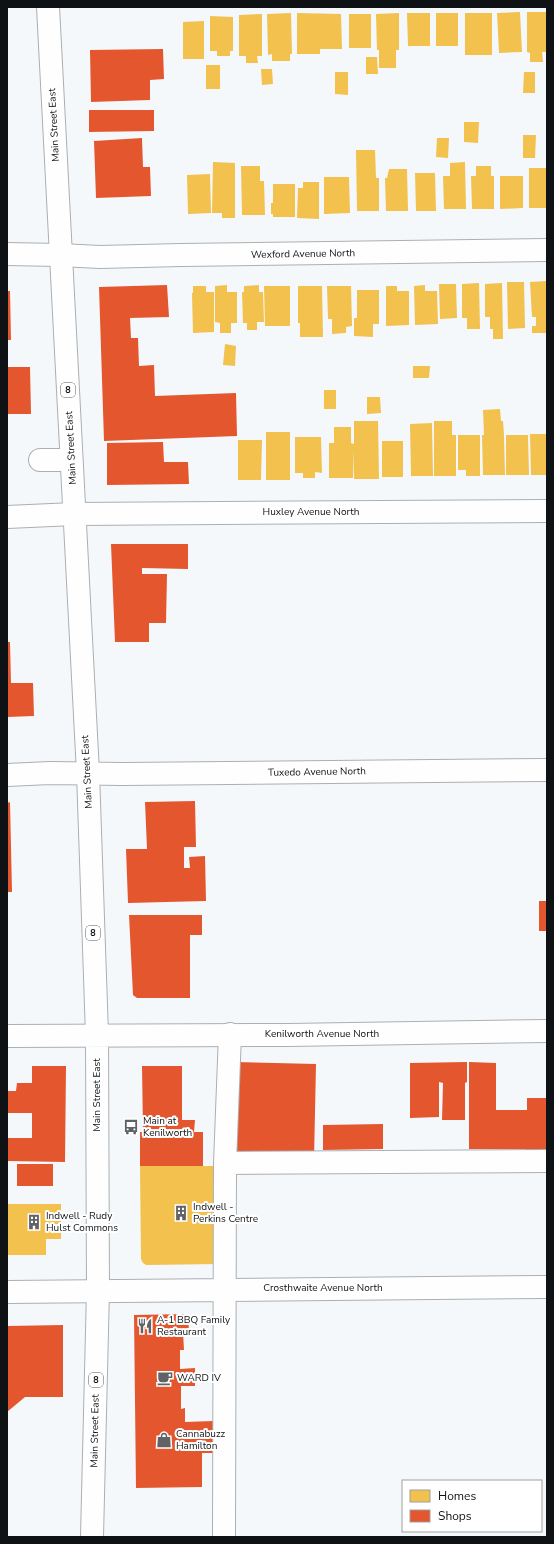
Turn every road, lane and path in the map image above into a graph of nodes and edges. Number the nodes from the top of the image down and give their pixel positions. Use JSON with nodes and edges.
{"nodes":[{"id":1,"x":48,"y":7,"type":"edge"},
{"id":2,"x":547,"y":250,"type":"edge"},
{"id":3,"x":7,"y":254,"type":"edge"},
{"id":4,"x":60,"y":254,"type":"junction"},
{"id":5,"x":40,"y":460,"type":"dead end"},
{"id":6,"x":71,"y":460,"type":"junction"},
{"id":7,"x":547,"y":511,"type":"edge"},
{"id":8,"x":74,"y":514,"type":"junction"},
{"id":9,"x":7,"y":517,"type":"edge"},
{"id":10,"x":547,"y":770,"type":"edge"},
{"id":11,"x":88,"y":773,"type":"junction"},
{"id":12,"x":7,"y":775,"type":"edge"},
{"id":13,"x":547,"y":1031,"type":"edge"},
{"id":14,"x":230,"y":1034,"type":"junction"},
{"id":15,"x":97,"y":1035,"type":"junction"},
{"id":16,"x":7,"y":1036,"type":"edge"},
{"id":17,"x":547,"y":1161,"type":"edge"},
{"id":18,"x":226,"y":1163,"type":"junction"},
{"id":19,"x":547,"y":1287,"type":"edge"},
{"id":20,"x":226,"y":1289,"type":"junction"},
{"id":21,"x":98,"y":1290,"type":"junction"},
{"id":22,"x":7,"y":1292,"type":"edge"},
{"id":23,"x":92,"y":1537,"type":"edge"},
{"id":24,"x":224,"y":1537,"type":"edge"}],
"edges":[{"from":1,"to":4,"type":"street","name":"Main Street East","number":"8"},
{"from":2,"to":4,"type":"street","name":"Wexford Avenue North"},
{"from":3,"to":4,"type":"street","name":"Wexford Avenue North"},
{"from":4,"to":6,"type":"street","name":"Main Street East","number":"8"},
{"from":5,"to":6,"type":"street"},
{"from":6,"to":8,"type":"street","name":"Main Street East","number":"8"},
{"from":7,"to":8,"type":"street","name":"Huxley Avenue North"},
{"from":8,"to":9,"type":"street","name":"Huxley Avenue North"},
{"from":8,"to":11,"type":"street","name":"Main Street East","number":"8"},
{"from":10,"to":11,"type":"street","name":"Tuxedo Avenue North"},
{"from":11,"to":12,"type":"street","name":"Tuxedo Avenue North"},
{"from":11,"to":15,"type":"street","name":"Main Street East","number":"8"},
{"from":13,"to":14,"type":"street","name":"Kenilworth Avenue North"},
{"from":14,"to":15,"type":"street","name":"Kenilworth Avenue North"},
{"from":14,"to":18,"type":"street"},
{"from":15,"to":16,"type":"street","name":"Kenilworth Avenue North"},
{"from":15,"to":21,"type":"street","name":"Main Street East","number":"8"},
{"from":17,"to":18,"type":"street"},
{"from":18,"to":20,"type":"street"},
{"from":19,"to":20,"type":"street","name":"Crosthwaite Avenue North"},
{"from":20,"to":21,"type":"street","name":"Crosthwaite Avenue North"},
{"from":20,"to":24,"type":"street"},
{"from":21,"to":22,"type":"street","name":"Crosthwaite Avenue North"},
{"from":21,"to":23,"type":"street","name":"Main Street East","number":"8"}]}
